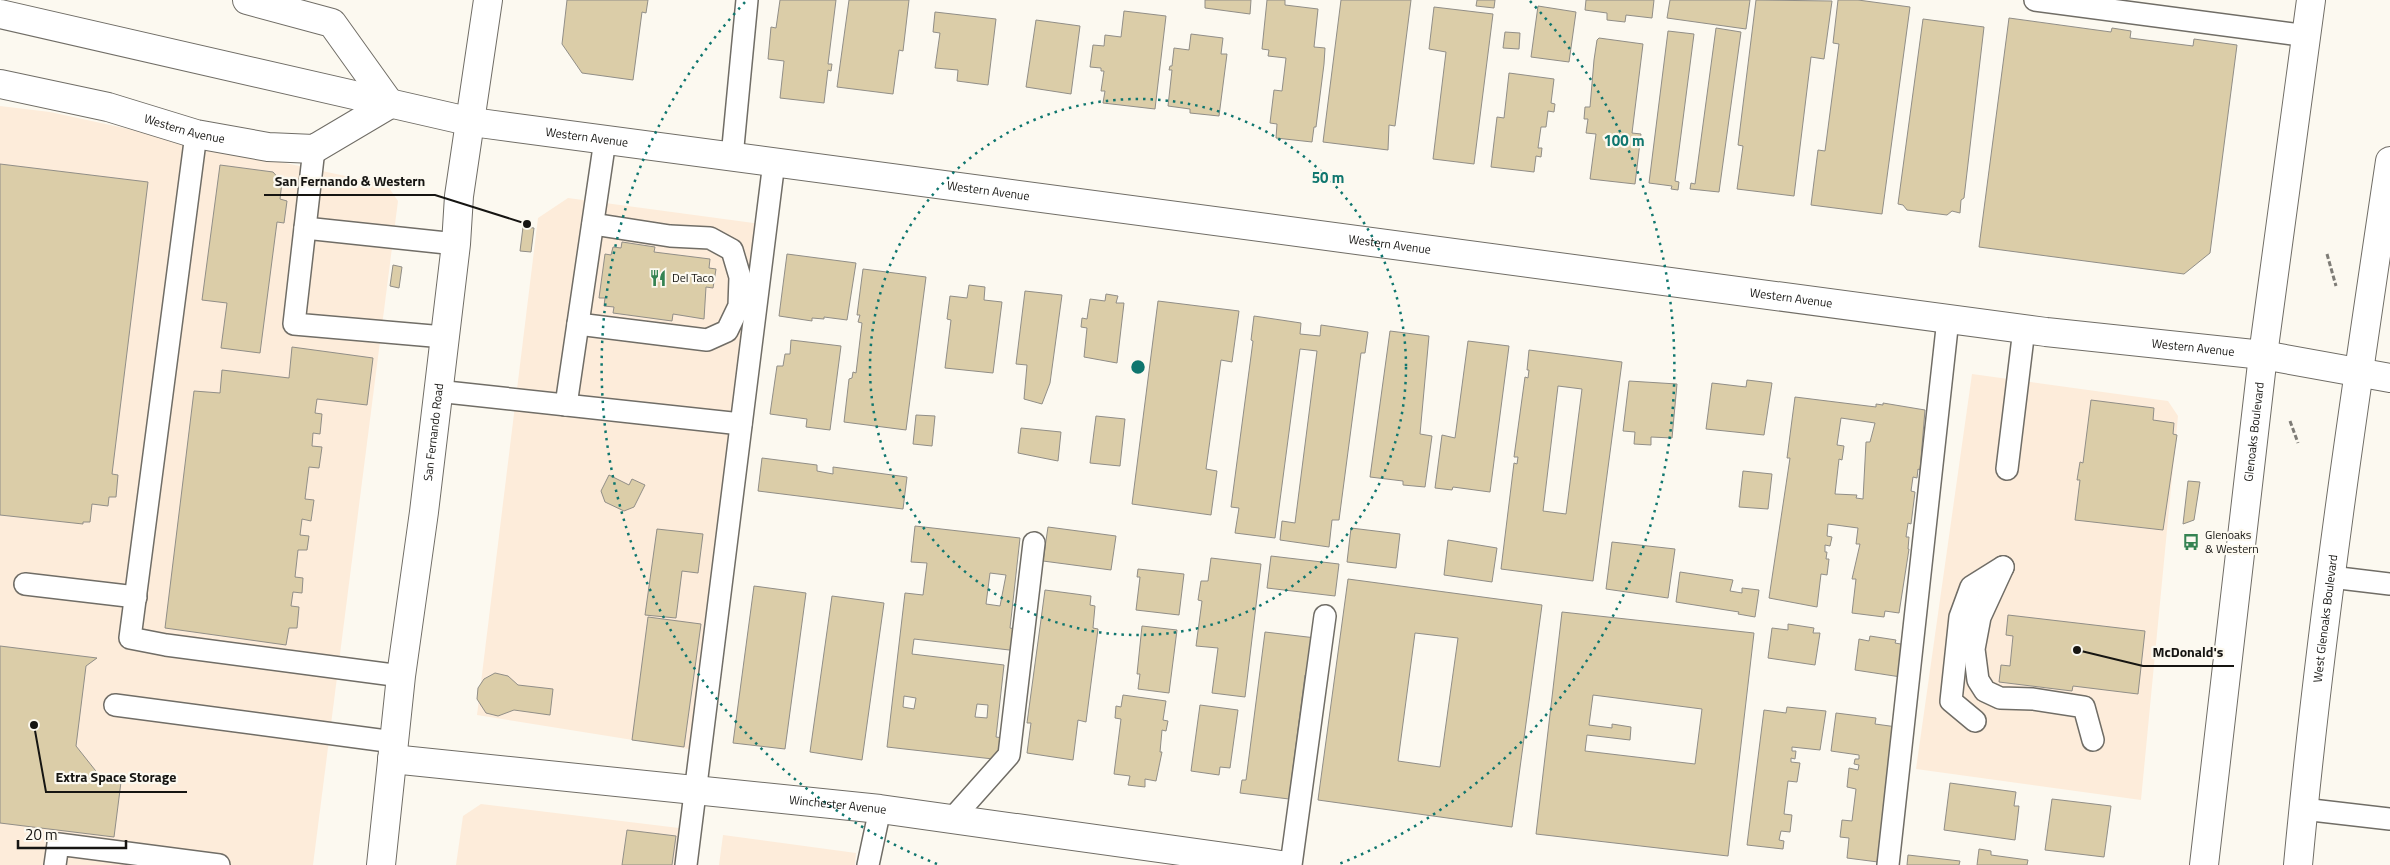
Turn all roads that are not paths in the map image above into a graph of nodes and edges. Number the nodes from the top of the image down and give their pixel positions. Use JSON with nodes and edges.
{"nodes":[{"id":1,"x":246,"y":0,"type":"edge"},
{"id":2,"x":488,"y":0,"type":"edge"},
{"id":3,"x":747,"y":0,"type":"edge"},
{"id":4,"x":2036,"y":0,"type":"edge"},
{"id":5,"x":2311,"y":0,"type":"edge"},
{"id":6,"x":0,"y":14,"type":"edge"},
{"id":7,"x":2308,"y":36,"type":"junction"},
{"id":8,"x":0,"y":84,"type":"edge"},
{"id":9,"x":390,"y":104,"type":"junction"},
{"id":10,"x":472,"y":122,"type":"junction"},
{"id":11,"x":196,"y":134,"type":"junction"},
{"id":12,"x":605,"y":140,"type":"junction"},
{"id":13,"x":314,"y":149,"type":"junction"},
{"id":14,"x":732,"y":156,"type":"junction"},
{"id":15,"x":2390,"y":161,"type":"edge"},
{"id":16,"x":774,"y":162,"type":"junction"},
{"id":17,"x":593,"y":224,"type":"junction"},
{"id":18,"x":305,"y":228,"type":"junction"},
{"id":19,"x":2384,"y":236,"type":"edge"},
{"id":20,"x":456,"y":244,"type":"junction"},
{"id":21,"x":1948,"y":319,"type":"junction"},
{"id":22,"x":578,"y":324,"type":"junction"},
{"id":23,"x":2024,"y":329,"type":"junction"},
{"id":24,"x":444,"y":337,"type":"junction"},
{"id":25,"x":2263,"y":355,"type":"junction"},
{"id":26,"x":2358,"y":373,"type":"junction"},
{"id":27,"x":2390,"y":378,"type":"edge"},
{"id":28,"x":437,"y":391,"type":"junction"},
{"id":29,"x":566,"y":405,"type":"junction"},
{"id":30,"x":741,"y":424,"type":"junction"},
{"id":31,"x":2007,"y":469,"type":"dead end"},
{"id":32,"x":1034,"y":543,"type":"dead end"},
{"id":33,"x":2331,"y":578,"type":"junction"},
{"id":34,"x":25,"y":584,"type":"dead end"},
{"id":35,"x":2390,"y":584,"type":"edge"},
{"id":36,"x":136,"y":597,"type":"junction"},
{"id":37,"x":1325,"y":616,"type":"dead end"},
{"id":38,"x":401,"y":676,"type":"junction"},
{"id":39,"x":115,"y":705,"type":"dead end"},
{"id":40,"x":1975,"y":721,"type":"dead end"},
{"id":41,"x":2093,"y":740,"type":"dead end"},
{"id":42,"x":393,"y":750,"type":"junction"},
{"id":43,"x":695,"y":790,"type":"junction"},
{"id":44,"x":880,"y":809,"type":"junction"},
{"id":45,"x":2303,"y":809,"type":"junction"},
{"id":46,"x":952,"y":819,"type":"junction"},
{"id":47,"x":2390,"y":819,"type":"edge"},
{"id":48,"x":55,"y":865,"type":"edge"},
{"id":49,"x":219,"y":865,"type":"edge"},
{"id":50,"x":381,"y":865,"type":"edge"},
{"id":51,"x":686,"y":865,"type":"edge"},
{"id":52,"x":868,"y":865,"type":"edge"},
{"id":53,"x":1281,"y":865,"type":"edge"},
{"id":54,"x":1291,"y":865,"type":"edge"},
{"id":55,"x":1888,"y":865,"type":"edge"},
{"id":56,"x":2204,"y":865,"type":"edge"},
{"id":57,"x":2298,"y":865,"type":"edge"}],
"edges":[{"from":1,"to":9,"type":"main road"},
{"from":2,"to":10,"type":"main road","name":"San Fernando Road"},
{"from":3,"to":14,"type":"lane"},
{"from":4,"to":7,"type":"lane"},
{"from":5,"to":7,"type":"main road","name":"Glenoaks Boulevard"},
{"from":6,"to":9,"type":"main road","name":"Western Avenue"},
{"from":7,"to":25,"type":"main road","name":"Glenoaks Boulevard"},
{"from":8,"to":11,"type":"main road","name":"Western Avenue"},
{"from":9,"to":10,"type":"main road","name":"Western Avenue"},
{"from":9,"to":13,"type":"main road"},
{"from":10,"to":12,"type":"main road","name":"Western Avenue"},
{"from":10,"to":20,"type":"main road","name":"San Fernando Road"},
{"from":11,"to":13,"type":"main road","name":"Western Avenue"},
{"from":11,"to":36,"type":"lane"},
{"from":12,"to":14,"type":"main road","name":"Western Avenue"},
{"from":12,"to":17,"type":"lane"},
{"from":13,"to":18,"type":"lane"},
{"from":14,"to":16,"type":"main road","name":"Western Avenue"},
{"from":15,"to":19,"type":"main road"},
{"from":16,"to":21,"type":"main road","name":"Western Avenue"},
{"from":16,"to":30,"type":"lane"},
{"from":17,"to":22,"type":"lane"},
{"from":17,"to":22,"type":"lane"},
{"from":18,"to":20,"type":"lane"},
{"from":18,"to":24,"type":"lane"},
{"from":19,"to":26,"type":"main road"},
{"from":20,"to":24,"type":"main road","name":"San Fernando Road"},
{"from":21,"to":23,"type":"main road","name":"Western Avenue"},
{"from":21,"to":55,"type":"lane"},
{"from":22,"to":29,"type":"lane"},
{"from":23,"to":25,"type":"main road","name":"Western Avenue"},
{"from":23,"to":31,"type":"lane"},
{"from":24,"to":28,"type":"main road","name":"San Fernando Road"},
{"from":25,"to":26,"type":"main road","name":"Western Avenue"},
{"from":25,"to":56,"type":"main road","name":"Glenoaks Boulevard"},
{"from":26,"to":27,"type":"main road","name":"Western Avenue"},
{"from":26,"to":33,"type":"main road","name":"West Glenoaks Boulevard"},
{"from":28,"to":29,"type":"lane"},
{"from":28,"to":38,"type":"main road","name":"San Fernando Road"},
{"from":29,"to":30,"type":"lane"},
{"from":30,"to":43,"type":"lane"},
{"from":32,"to":46,"type":"lane"},
{"from":33,"to":35,"type":"lane"},
{"from":33,"to":45,"type":"main road","name":"West Glenoaks Boulevard"},
{"from":34,"to":36,"type":"lane"},
{"from":36,"to":38,"type":"lane"},
{"from":37,"to":54,"type":"lane"},
{"from":38,"to":42,"type":"main road","name":"San Fernando Road"},
{"from":39,"to":42,"type":"lane"},
{"from":40,"to":41,"type":"lane"},
{"from":42,"to":43,"type":"main road","name":"Winchester Avenue"},
{"from":42,"to":50,"type":"main road","name":"San Fernando Road"},
{"from":43,"to":44,"type":"main road","name":"Winchester Avenue"},
{"from":43,"to":51,"type":"lane"},
{"from":44,"to":46,"type":"main road","name":"Winchester Avenue"},
{"from":44,"to":52,"type":"lane"},
{"from":45,"to":47,"type":"lane"},
{"from":45,"to":57,"type":"main road","name":"West Glenoaks Boulevard"},
{"from":46,"to":53,"type":"main road","name":"Winchester Avenue"},
{"from":48,"to":49,"type":"lane"}]}
